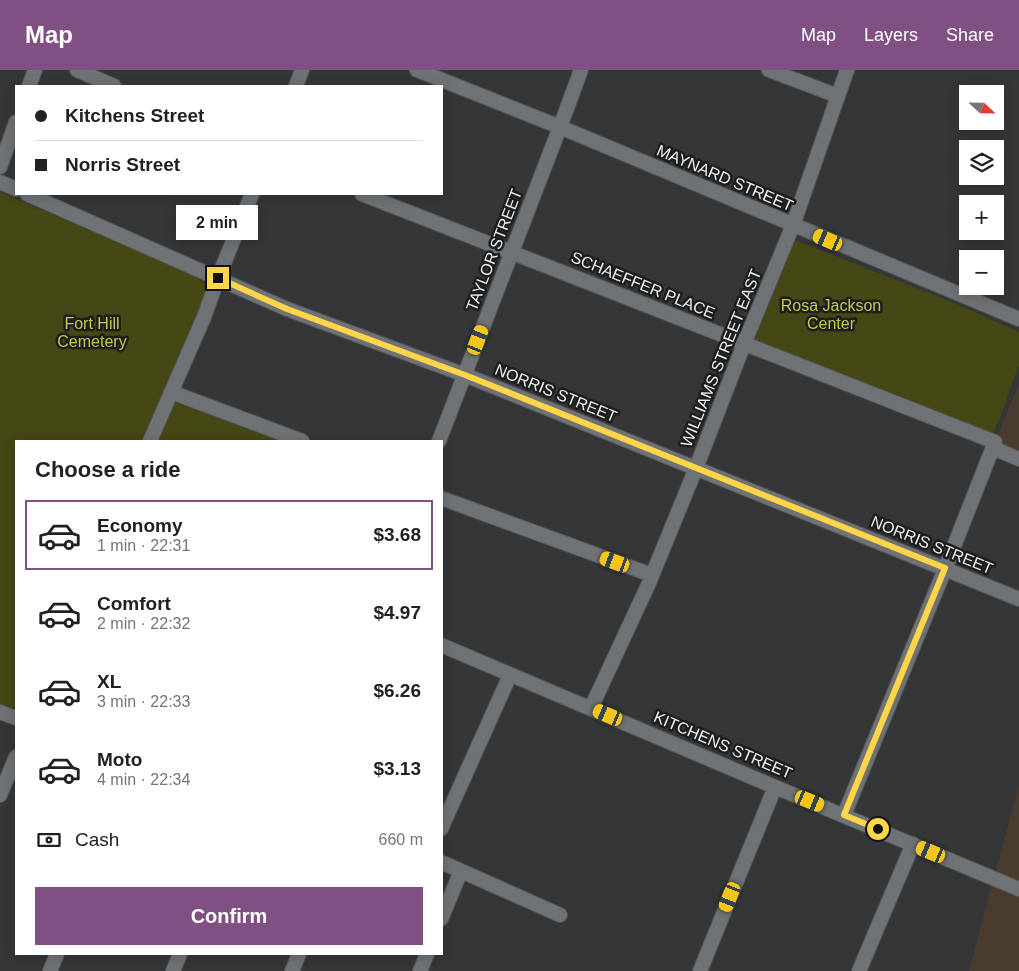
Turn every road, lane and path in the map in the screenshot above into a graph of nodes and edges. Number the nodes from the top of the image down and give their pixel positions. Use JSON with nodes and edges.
{"nodes":[{"id":1,"x":35,"y":70,"type":"edge"},
{"id":2,"x":77,"y":70,"type":"edge"},
{"id":3,"x":302,"y":70,"type":"edge"},
{"id":4,"x":417,"y":70,"type":"edge"},
{"id":5,"x":581,"y":70,"type":"edge"},
{"id":6,"x":769,"y":70,"type":"edge"},
{"id":7,"x":847,"y":70,"type":"edge"},
{"id":8,"x":29,"y":85,"type":"edge"},
{"id":9,"x":112,"y":85,"type":"edge"},
{"id":10,"x":296,"y":85,"type":"edge"},
{"id":11,"x":838,"y":96,"type":"junction"},
{"id":12,"x":15,"y":125,"type":"edge"},
{"id":13,"x":560,"y":127,"type":"junction"},
{"id":14,"x":0,"y":167,"type":"edge"},
{"id":15,"x":0,"y":182,"type":"edge"},
{"id":16,"x":15,"y":189,"type":"edge"},
{"id":17,"x":29,"y":195,"type":"edge"},
{"id":18,"x":252,"y":195,"type":"edge"},
{"id":19,"x":365,"y":195,"type":"edge"},
{"id":20,"x":793,"y":225,"type":"junction"},
{"id":21,"x":512,"y":252,"type":"junction"},
{"id":22,"x":218,"y":278,"type":"junction"},
{"id":23,"x":1019,"y":319,"type":"edge"},
{"id":24,"x":744,"y":344,"type":"junction"},
{"id":25,"x":465,"y":375,"type":"junction"},
{"id":26,"x":171,"y":392,"type":"junction"},
{"id":27,"x":150,"y":440,"type":"edge"},
{"id":28,"x":299,"y":440,"type":"edge"},
{"id":29,"x":439,"y":440,"type":"edge"},
{"id":30,"x":994,"y":445,"type":"junction"},
{"id":31,"x":1019,"y":459,"type":"edge"},
{"id":32,"x":696,"y":468,"type":"junction"},
{"id":33,"x":443,"y":499,"type":"edge"},
{"id":34,"x":945,"y":568,"type":"junction"},
{"id":35,"x":652,"y":575,"type":"junction"},
{"id":36,"x":1019,"y":599,"type":"edge"},
{"id":37,"x":443,"y":646,"type":"edge"},
{"id":38,"x":510,"y":675,"type":"junction"},
{"id":39,"x":591,"y":708,"type":"junction"},
{"id":40,"x":0,"y":712,"type":"edge"},
{"id":41,"x":15,"y":718,"type":"edge"},
{"id":42,"x":15,"y":758,"type":"edge"},
{"id":43,"x":775,"y":787,"type":"junction"},
{"id":44,"x":0,"y":795,"type":"edge"},
{"id":45,"x":844,"y":815,"type":"junction"},
{"id":46,"x":443,"y":826,"type":"edge"},
{"id":47,"x":913,"y":844,"type":"junction"},
{"id":48,"x":443,"y":863,"type":"edge"},
{"id":49,"x":461,"y":871,"type":"junction"},
{"id":50,"x":1019,"y":889,"type":"edge"},
{"id":51,"x":443,"y":914,"type":"edge"},
{"id":52,"x":560,"y":914,"type":"dead end"},
{"id":53,"x":57,"y":955,"type":"edge"},
{"id":54,"x":180,"y":955,"type":"edge"},
{"id":55,"x":298,"y":955,"type":"edge"},
{"id":56,"x":427,"y":955,"type":"edge"},
{"id":57,"x":50,"y":971,"type":"edge"},
{"id":58,"x":173,"y":971,"type":"edge"},
{"id":59,"x":292,"y":971,"type":"edge"},
{"id":60,"x":420,"y":971,"type":"edge"},
{"id":61,"x":700,"y":971,"type":"edge"},
{"id":62,"x":860,"y":971,"type":"edge"}],
"edges":[{"from":1,"to":8,"type":"street"},
{"from":2,"to":9,"type":"street"},
{"from":3,"to":10,"type":"street"},
{"from":4,"to":13,"type":"street","name":"MAYNARD STREET"},
{"from":5,"to":13,"type":"street","name":"TAYLOR STREET"},
{"from":6,"to":11,"type":"street"},
{"from":7,"to":11,"type":"street","name":"WILLIAMS STREET EAST"},
{"from":11,"to":20,"type":"street","name":"WILLIAMS STREET EAST"},
{"from":12,"to":14,"type":"street"},
{"from":13,"to":20,"type":"street","name":"MAYNARD STREET"},
{"from":13,"to":21,"type":"street","name":"TAYLOR STREET"},
{"from":15,"to":16,"type":"street"},
{"from":17,"to":22,"type":"street","name":"NORRIS STREET"},
{"from":18,"to":22,"type":"street"},
{"from":19,"to":21,"type":"street","name":"SCHAEFFER PLACE"},
{"from":20,"to":23,"type":"street","name":"MAYNARD STREET"},
{"from":20,"to":24,"type":"street","name":"WILLIAMS STREET EAST"},
{"from":21,"to":24,"type":"street","name":"SCHAEFFER PLACE"},
{"from":21,"to":25,"type":"street","name":"TAYLOR STREET"},
{"from":22,"to":25,"type":"street","name":"NORRIS STREET"},
{"from":22,"to":26,"type":"street"},
{"from":24,"to":30,"type":"street","name":"SCHAEFFER PLACE"},
{"from":24,"to":32,"type":"street","name":"WILLIAMS STREET EAST"},
{"from":25,"to":29,"type":"street","name":"TAYLOR STREET"},
{"from":25,"to":32,"type":"street","name":"NORRIS STREET"},
{"from":26,"to":27,"type":"street"},
{"from":26,"to":28,"type":"street"},
{"from":30,"to":31,"type":"street","name":"SCHAEFFER PLACE"},
{"from":30,"to":34,"type":"street"},
{"from":32,"to":34,"type":"street","name":"NORRIS STREET"},
{"from":32,"to":35,"type":"street","name":"WILLIAMS STREET EAST"},
{"from":33,"to":35,"type":"street"},
{"from":34,"to":36,"type":"street","name":"NORRIS STREET"},
{"from":34,"to":45,"type":"street"},
{"from":35,"to":39,"type":"street","name":"WILLIAMS STREET EAST"},
{"from":37,"to":38,"type":"street","name":"KITCHENS STREET"},
{"from":38,"to":39,"type":"street","name":"KITCHENS STREET"},
{"from":38,"to":46,"type":"street"},
{"from":39,"to":43,"type":"street","name":"KITCHENS STREET"},
{"from":40,"to":41,"type":"street"},
{"from":42,"to":44,"type":"street"},
{"from":43,"to":45,"type":"street","name":"KITCHENS STREET"},
{"from":43,"to":61,"type":"street"},
{"from":45,"to":47,"type":"street","name":"KITCHENS STREET"},
{"from":47,"to":50,"type":"street","name":"KITCHENS STREET"},
{"from":47,"to":62,"type":"street"},
{"from":48,"to":49,"type":"street"},
{"from":49,"to":51,"type":"street"},
{"from":49,"to":52,"type":"street"},
{"from":53,"to":57,"type":"street"},
{"from":54,"to":58,"type":"street"},
{"from":55,"to":59,"type":"street"},
{"from":56,"to":60,"type":"street"}]}
